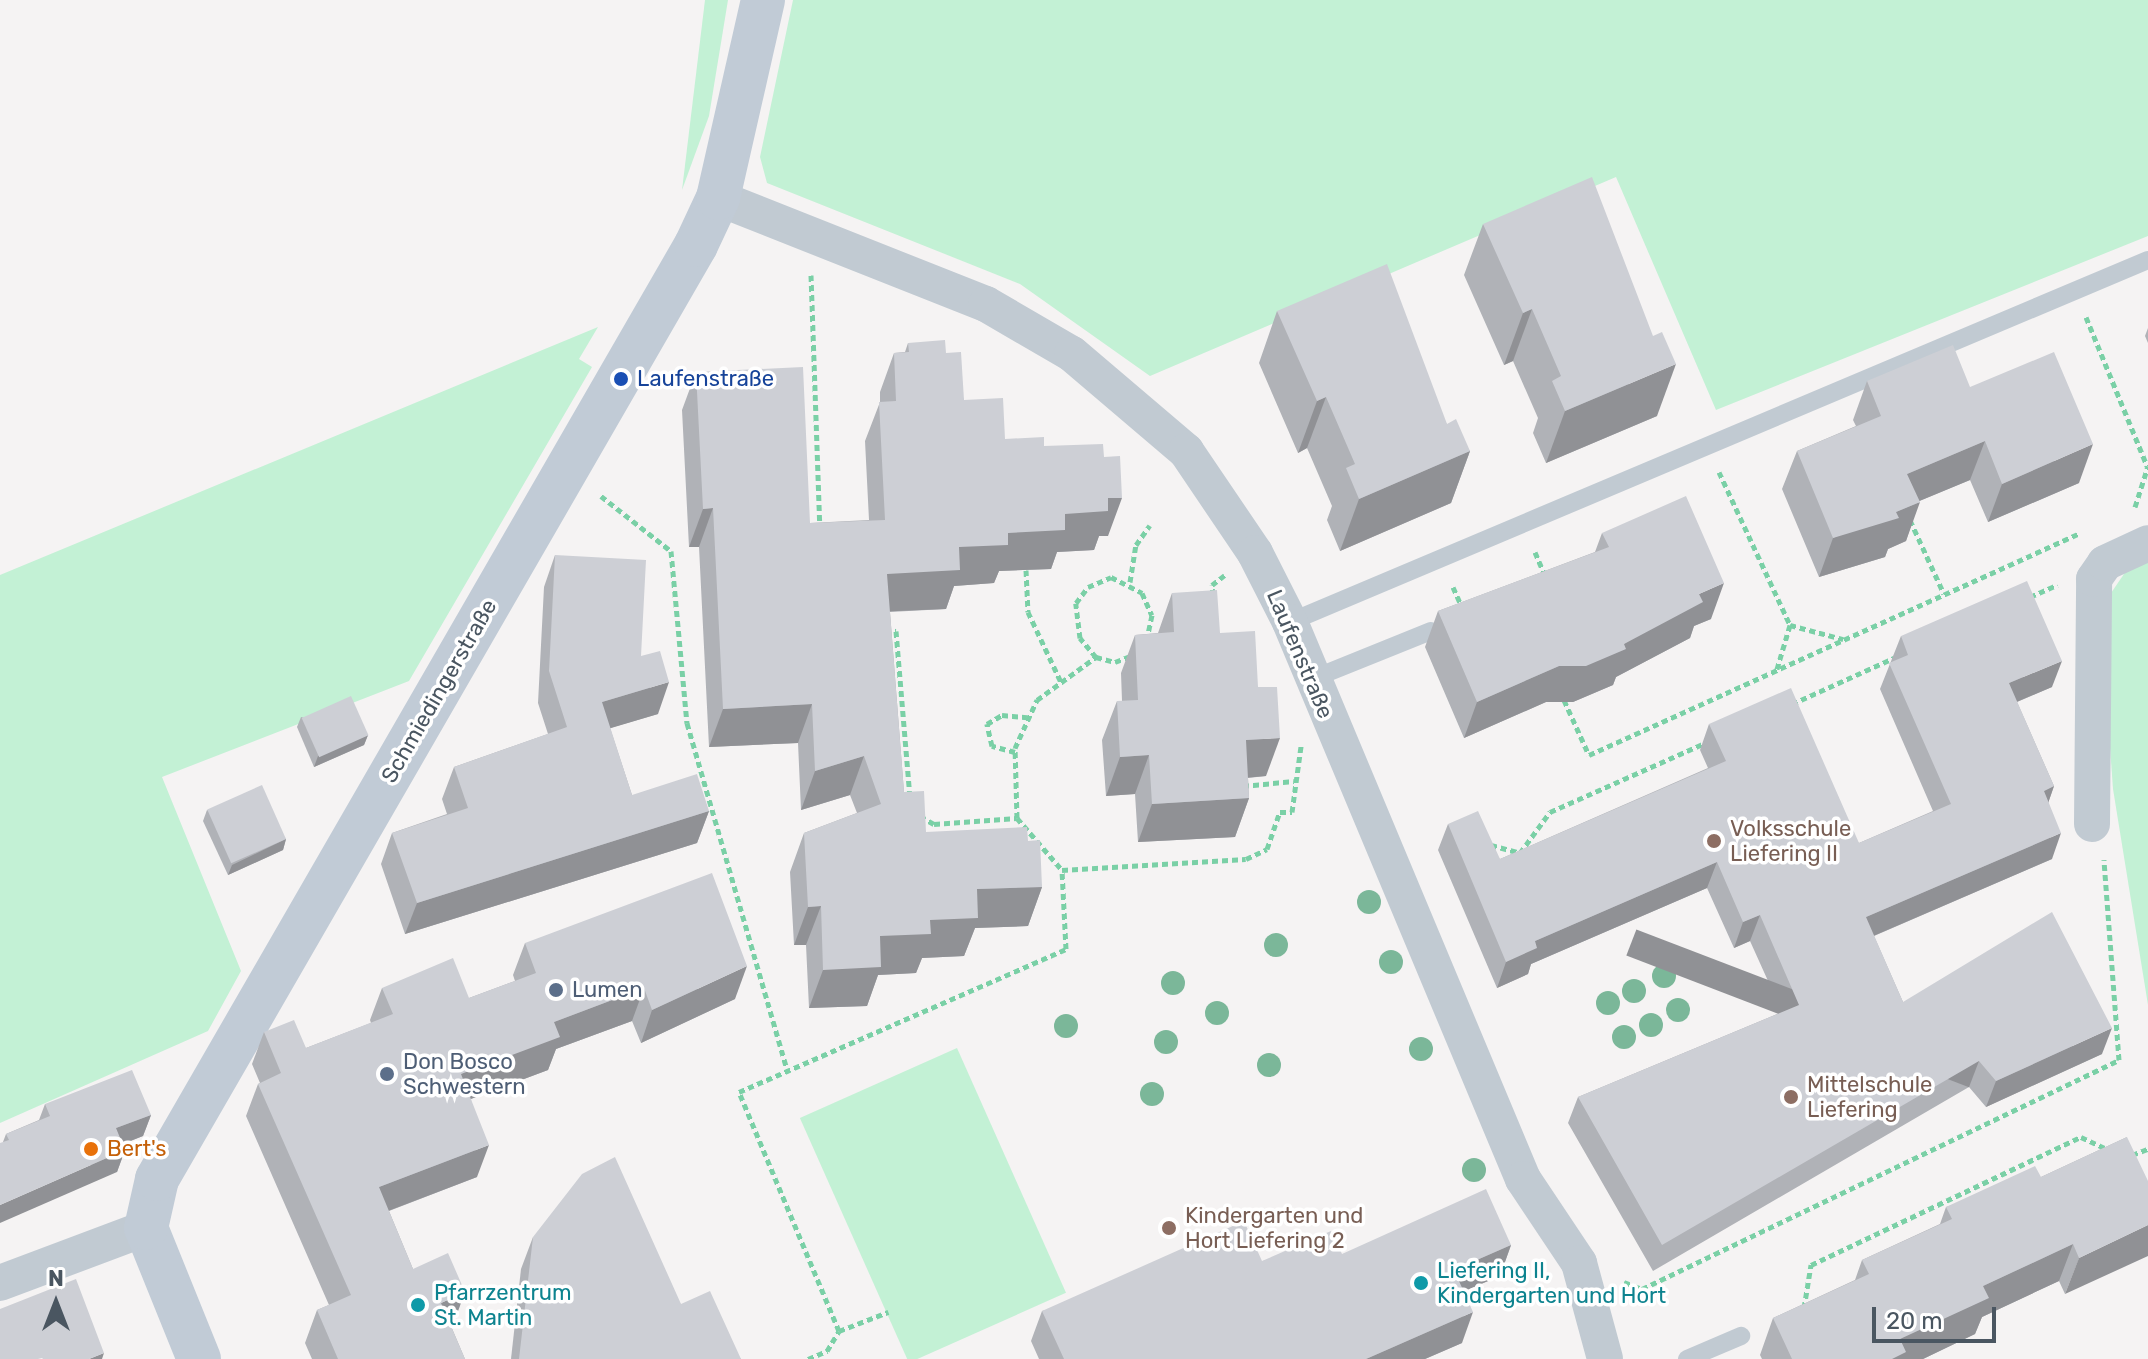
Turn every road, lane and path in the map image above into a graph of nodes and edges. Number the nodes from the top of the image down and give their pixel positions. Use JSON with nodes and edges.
{"nodes":[{"id":1,"x":763,"y":0,"type":"edge"},
{"id":2,"x":718,"y":198,"type":"junction"},
{"id":3,"x":809,"y":234,"type":"junction"},
{"id":4,"x":2148,"y":260,"type":"edge"},
{"id":5,"x":2083,"y":309,"type":"dead end"},
{"id":6,"x":1707,"y":446,"type":"junction"},
{"id":7,"x":2148,"y":466,"type":"edge"},
{"id":8,"x":568,"y":470,"type":"junction"},
{"id":9,"x":2148,"y":502,"type":"edge"},
{"id":10,"x":2135,"y":508,"type":"junction"},
{"id":11,"x":1908,"y":514,"type":"edge"},
{"id":12,"x":2121,"y":514,"type":"dead end"},
{"id":13,"x":1150,"y":525,"type":"dead end"},
{"id":14,"x":2094,"y":527,"type":"dead end"},
{"id":15,"x":1531,"y":543,"type":"dead end"},
{"id":16,"x":2148,"y":543,"type":"edge"},
{"id":17,"x":820,"y":545,"type":"edge"},
{"id":18,"x":1255,"y":553,"type":"junction"},
{"id":19,"x":2105,"y":563,"type":"junction"},
{"id":20,"x":1026,"y":570,"type":"edge"},
{"id":21,"x":1449,"y":579,"type":"dead end"},
{"id":22,"x":1130,"y":582,"type":"junction"},
{"id":23,"x":1550,"y":586,"type":"edge"},
{"id":24,"x":1944,"y":594,"type":"junction"},
{"id":25,"x":2025,"y":599,"type":"edge"},
{"id":26,"x":1213,"y":600,"type":"edge"},
{"id":27,"x":1465,"y":614,"type":"edge"},
{"id":28,"x":1290,"y":622,"type":"junction"},
{"id":29,"x":1790,"y":625,"type":"junction"},
{"id":30,"x":874,"y":628,"type":"edge"},
{"id":31,"x":1431,"y":631,"type":"dead end"},
{"id":32,"x":1844,"y":639,"type":"junction"},
{"id":33,"x":1910,"y":651,"type":"edge"},
{"id":34,"x":1096,"y":657,"type":"junction"},
{"id":35,"x":1776,"y":670,"type":"junction"},
{"id":36,"x":1312,"y":679,"type":"junction"},
{"id":37,"x":1061,"y":682,"type":"junction"},
{"id":38,"x":1564,"y":700,"type":"edge"},
{"id":39,"x":1780,"y":709,"type":"edge"},
{"id":40,"x":1027,"y":717,"type":"junction"},
{"id":41,"x":1332,"y":726,"type":"junction"},
{"id":42,"x":1723,"y":735,"type":"edge"},
{"id":43,"x":1015,"y":752,"type":"junction"},
{"id":44,"x":1294,"y":781,"type":"junction"},
{"id":45,"x":1232,"y":787,"type":"edge"},
{"id":46,"x":1017,"y":818,"type":"junction"},
{"id":47,"x":2092,"y":824,"type":"joint"},
{"id":48,"x":1486,"y":841,"type":"edge"},
{"id":49,"x":1062,"y":870,"type":"junction"},
{"id":50,"x":788,"y":1073,"type":"junction"},
{"id":51,"x":2148,"y":1149,"type":"edge"},
{"id":52,"x":146,"y":1228,"type":"junction"},
{"id":53,"x":1579,"y":1263,"type":"junction"},
{"id":54,"x":0,"y":1283,"type":"edge"},
{"id":55,"x":888,"y":1312,"type":"dead end"},
{"id":56,"x":839,"y":1331,"type":"junction"},
{"id":57,"x":1741,"y":1336,"type":"joint"},
{"id":58,"x":199,"y":1359,"type":"edge"},
{"id":59,"x":808,"y":1359,"type":"edge"},
{"id":60,"x":1605,"y":1359,"type":"edge"},
{"id":61,"x":1687,"y":1359,"type":"edge"}],
"edges":[{"from":1,"to":2,"type":"street","name":"Schmiedingerstraße"},
{"from":2,"to":3,"type":"street","name":"Laufenstraße"},
{"from":2,"to":8,"type":"street","name":"Schmiedingerstraße"},
{"from":3,"to":17,"type":"path"},
{"from":3,"to":18,"type":"street","name":"Laufenstraße"},
{"from":4,"to":6,"type":"lane"},
{"from":5,"to":7,"type":"path"},
{"from":6,"to":28,"type":"lane"},
{"from":6,"to":29,"type":"path"},
{"from":7,"to":10,"type":"path"},
{"from":8,"to":50,"type":"path"},
{"from":8,"to":52,"type":"street","name":"Schmiedingerstraße"},
{"from":9,"to":10,"type":"path"},
{"from":10,"to":12,"type":"path"},
{"from":11,"to":24,"type":"path"},
{"from":13,"to":22,"type":"path"},
{"from":14,"to":24,"type":"path"},
{"from":15,"to":23,"type":"path"},
{"from":16,"to":19,"type":"street"},
{"from":18,"to":26,"type":"path"},
{"from":18,"to":28,"type":"street","name":"Laufenstraße"},
{"from":19,"to":25,"type":"path"},
{"from":19,"to":47,"type":"street"},
{"from":20,"to":37,"type":"path"},
{"from":21,"to":27,"type":"path"},
{"from":22,"to":34,"type":"path"},
{"from":22,"to":34,"type":"path"},
{"from":24,"to":32,"type":"path"},
{"from":28,"to":36,"type":"street","name":"Laufenstraße"},
{"from":29,"to":32,"type":"path"},
{"from":29,"to":35,"type":"path"},
{"from":30,"to":46,"type":"path"},
{"from":31,"to":36,"type":"lane"},
{"from":32,"to":35,"type":"path"},
{"from":33,"to":39,"type":"path"},
{"from":34,"to":37,"type":"path"},
{"from":35,"to":38,"type":"path"},
{"from":36,"to":41,"type":"street","name":"Laufenstraße"},
{"from":37,"to":40,"type":"path"},
{"from":40,"to":43,"type":"path"},
{"from":40,"to":43,"type":"path"},
{"from":41,"to":44,"type":"path"},
{"from":41,"to":53,"type":"street","name":"Laufenstraße"},
{"from":42,"to":48,"type":"path"},
{"from":43,"to":46,"type":"path"},
{"from":44,"to":45,"type":"path"},
{"from":44,"to":49,"type":"path"},
{"from":46,"to":49,"type":"path"},
{"from":47,"to":53,"type":"path"},
{"from":49,"to":50,"type":"path"},
{"from":50,"to":56,"type":"path"},
{"from":51,"to":57,"type":"path"},
{"from":52,"to":54,"type":"street"},
{"from":52,"to":58,"type":"street"},
{"from":53,"to":60,"type":"street","name":"Laufenstraße"},
{"from":55,"to":56,"type":"path"},
{"from":56,"to":59,"type":"path"},
{"from":57,"to":61,"type":"lane"}]}
